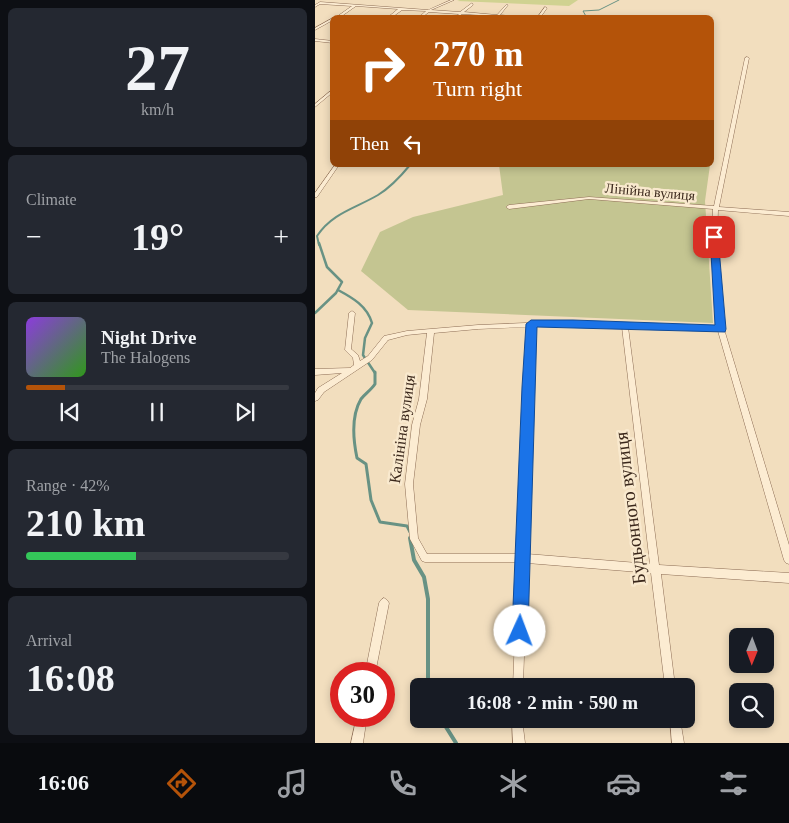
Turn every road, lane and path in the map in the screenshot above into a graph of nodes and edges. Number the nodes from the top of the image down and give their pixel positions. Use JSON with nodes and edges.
{"nodes":[{"id":1,"x":453,"y":0,"type":"edge"},
{"id":2,"x":315,"y":4,"type":"edge"},
{"id":3,"x":472,"y":4,"type":"dead end"},
{"id":4,"x":507,"y":4,"type":"dead end"},
{"id":5,"x":356,"y":5,"type":"junction"},
{"id":6,"x":402,"y":8,"type":"junction"},
{"id":7,"x":546,"y":8,"type":"dead end"},
{"id":8,"x":429,"y":10,"type":"junction"},
{"id":9,"x":461,"y":12,"type":"junction"},
{"id":10,"x":341,"y":15,"type":"edge"},
{"id":11,"x":392,"y":15,"type":"edge"},
{"id":12,"x":423,"y":15,"type":"edge"},
{"id":13,"x":458,"y":15,"type":"edge"},
{"id":14,"x":488,"y":15,"type":"edge"},
{"id":15,"x":498,"y":15,"type":"edge"},
{"id":16,"x":540,"y":15,"type":"edge"},
{"id":17,"x":330,"y":21,"type":"edge"},
{"id":18,"x":315,"y":29,"type":"edge"},
{"id":19,"x":315,"y":40,"type":"edge"},
{"id":20,"x":330,"y":42,"type":"edge"},
{"id":21,"x":747,"y":58,"type":"dead end"},
{"id":22,"x":330,"y":93,"type":"edge"},
{"id":23,"x":315,"y":106,"type":"edge"},
{"id":24,"x":336,"y":167,"type":"edge"},
{"id":25,"x":315,"y":196,"type":"edge"},
{"id":26,"x":509,"y":207,"type":"dead end"},
{"id":27,"x":716,"y":208,"type":"junction"},
{"id":28,"x":789,"y":214,"type":"edge"},
{"id":29,"x":352,"y":314,"type":"dead end"},
{"id":30,"x":531,"y":324,"type":"junction"},
{"id":31,"x":625,"y":325,"type":"junction"},
{"id":32,"x":721,"y":329,"type":"junction"},
{"id":33,"x":431,"y":331,"type":"junction"},
{"id":34,"x":355,"y":368,"type":"junction"},
{"id":35,"x":315,"y":372,"type":"edge"},
{"id":36,"x":315,"y":398,"type":"edge"},
{"id":37,"x":523,"y":558,"type":"junction"},
{"id":38,"x":789,"y":560,"type":"edge"},
{"id":39,"x":655,"y":569,"type":"junction"},
{"id":40,"x":789,"y":578,"type":"edge"},
{"id":41,"x":384,"y":603,"type":"dead end"},
{"id":42,"x":372,"y":662,"type":"edge"},
{"id":43,"x":519,"y":678,"type":"edge"},
{"id":44,"x":670,"y":678,"type":"edge"},
{"id":45,"x":360,"y":727,"type":"edge"},
{"id":46,"x":518,"y":728,"type":"edge"},
{"id":47,"x":676,"y":728,"type":"edge"},
{"id":48,"x":357,"y":743,"type":"edge"},
{"id":49,"x":519,"y":743,"type":"edge"},
{"id":50,"x":678,"y":743,"type":"edge"}],
"edges":[{"from":1,"to":8,"type":"street"},
{"from":2,"to":5,"type":"street"},
{"from":3,"to":9,"type":"street"},
{"from":4,"to":15,"type":"street"},
{"from":5,"to":6,"type":"street"},
{"from":5,"to":10,"type":"street"},
{"from":6,"to":8,"type":"street"},
{"from":6,"to":11,"type":"street"},
{"from":7,"to":16,"type":"street"},
{"from":8,"to":9,"type":"street"},
{"from":8,"to":12,"type":"street"},
{"from":9,"to":13,"type":"street"},
{"from":9,"to":14,"type":"street"},
{"from":17,"to":18,"type":"street"},
{"from":19,"to":20,"type":"street"},
{"from":21,"to":27,"type":"street"},
{"from":22,"to":23,"type":"street"},
{"from":24,"to":25,"type":"street"},
{"from":26,"to":27,"type":"street","name":"Лінійна вулиця"},
{"from":27,"to":28,"type":"street","name":"Лінійна вулиця"},
{"from":27,"to":32,"type":"street"},
{"from":29,"to":34,"type":"street"},
{"from":30,"to":31,"type":"street"},
{"from":30,"to":33,"type":"street"},
{"from":30,"to":37,"type":"street"},
{"from":31,"to":32,"type":"street"},
{"from":31,"to":39,"type":"street","name":"Будьонного вулиця"},
{"from":32,"to":38,"type":"street"},
{"from":33,"to":34,"type":"street"},
{"from":33,"to":37,"type":"street","name":"Калініна вулиця"},
{"from":34,"to":35,"type":"street"},
{"from":34,"to":36,"type":"street"},
{"from":37,"to":39,"type":"street"},
{"from":37,"to":43,"type":"street"},
{"from":39,"to":40,"type":"street"},
{"from":39,"to":44,"type":"street","name":"Будьонного вулиця"},
{"from":41,"to":42,"type":"street"},
{"from":45,"to":48,"type":"street"},
{"from":46,"to":49,"type":"street"},
{"from":47,"to":50,"type":"street"}]}
